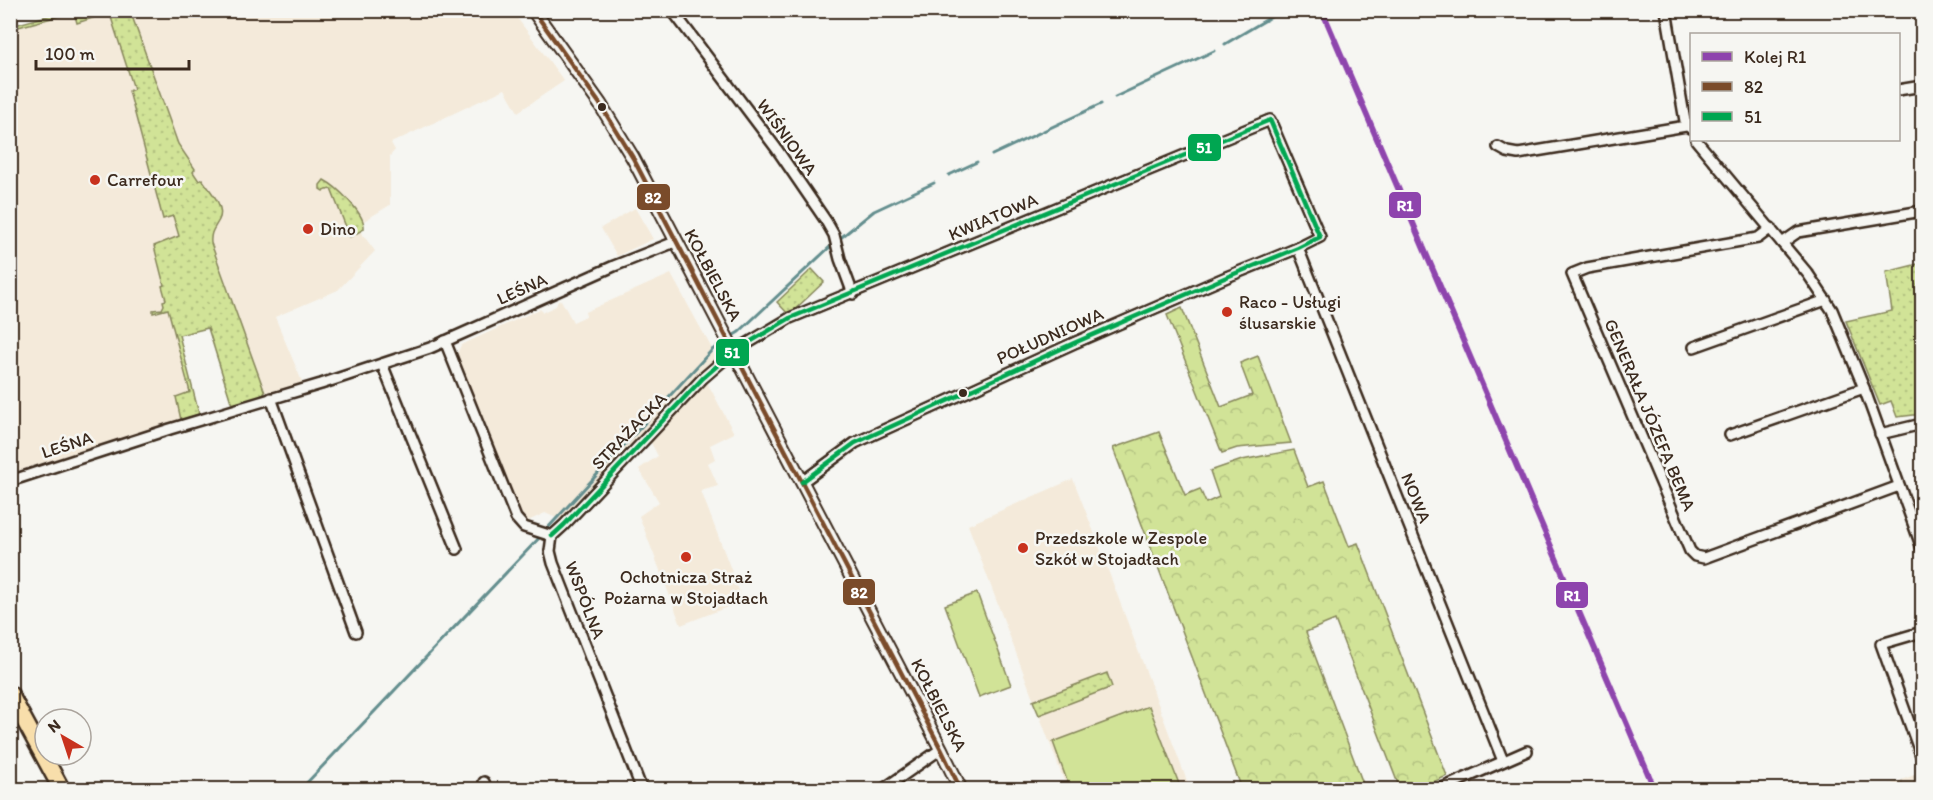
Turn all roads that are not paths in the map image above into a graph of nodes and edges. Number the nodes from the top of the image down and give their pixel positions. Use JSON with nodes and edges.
{"nodes":[{"id":1,"x":533,"y":10,"type":"edge"},
{"id":2,"x":672,"y":10,"type":"edge"},
{"id":3,"x":1666,"y":10,"type":"edge"},
{"id":4,"x":1923,"y":86,"type":"edge"},
{"id":5,"x":1900,"y":90,"type":"edge"},
{"id":6,"x":1690,"y":127,"type":"edge"},
{"id":7,"x":1697,"y":141,"type":"edge"},
{"id":8,"x":1498,"y":147,"type":"dead end"},
{"id":9,"x":1923,"y":212,"type":"edge"},
{"id":10,"x":1771,"y":228,"type":"junction"},
{"id":11,"x":1320,"y":237,"type":"joint"},
{"id":12,"x":675,"y":242,"type":"junction"},
{"id":13,"x":1782,"y":243,"type":"junction"},
{"id":14,"x":1298,"y":248,"type":"junction"},
{"id":15,"x":853,"y":294,"type":"junction"},
{"id":16,"x":1826,"y":300,"type":"junction"},
{"id":17,"x":445,"y":341,"type":"junction"},
{"id":18,"x":729,"y":344,"type":"junction"},
{"id":19,"x":1694,"y":347,"type":"dead end"},
{"id":20,"x":382,"y":364,"type":"junction"},
{"id":21,"x":1864,"y":388,"type":"junction"},
{"id":22,"x":271,"y":398,"type":"junction"},
{"id":23,"x":1923,"y":424,"type":"edge"},
{"id":24,"x":1880,"y":434,"type":"junction"},
{"id":25,"x":1730,"y":435,"type":"dead end"},
{"id":26,"x":10,"y":481,"type":"edge"},
{"id":27,"x":802,"y":482,"type":"junction"},
{"id":28,"x":1899,"y":486,"type":"junction"},
{"id":29,"x":1923,"y":517,"type":"edge"},
{"id":30,"x":1912,"y":520,"type":"junction"},
{"id":31,"x":547,"y":534,"type":"junction"},
{"id":32,"x":1923,"y":548,"type":"edge"},
{"id":33,"x":457,"y":549,"type":"dead end"},
{"id":34,"x":1923,"y":632,"type":"edge"},
{"id":35,"x":356,"y":633,"type":"dead end"},
{"id":36,"x":10,"y":694,"type":"edge"},
{"id":37,"x":941,"y":749,"type":"junction"},
{"id":38,"x":1527,"y":751,"type":"dead end"},
{"id":39,"x":1923,"y":758,"type":"edge"},
{"id":40,"x":1503,"y":761,"type":"junction"},
{"id":41,"x":62,"y":789,"type":"edge"},
{"id":42,"x":642,"y":789,"type":"edge"},
{"id":43,"x":882,"y":789,"type":"edge"},
{"id":44,"x":961,"y":789,"type":"edge"},
{"id":45,"x":1438,"y":789,"type":"edge"}],
"edges":[{"from":1,"to":12,"type":"street","name":"KOŁBIELSKA"},
{"from":2,"to":15,"type":"street","name":"WIŚNIOWA"},
{"from":3,"to":6,"type":"street"},
{"from":4,"to":5,"type":"street"},
{"from":6,"to":8,"type":"street"},
{"from":7,"to":10,"type":"street"},
{"from":9,"to":13,"type":"street"},
{"from":10,"to":13,"type":"street"},
{"from":10,"to":28,"type":"street","name":"GENERAŁA JÓZEFA BEMA"},
{"from":11,"to":14,"type":"street","name":"POŁUDNIOWA"},
{"from":11,"to":15,"type":"street","name":"KWIATOWA"},
{"from":12,"to":17,"type":"street","name":"LEŚNA"},
{"from":12,"to":18,"type":"street","name":"KOŁBIELSKA"},
{"from":13,"to":16,"type":"street"},
{"from":14,"to":27,"type":"street","name":"POŁUDNIOWA"},
{"from":14,"to":40,"type":"street","name":"NOWA"},
{"from":15,"to":18,"type":"street","name":"KWIATOWA"},
{"from":16,"to":19,"type":"street"},
{"from":16,"to":21,"type":"street"},
{"from":17,"to":20,"type":"street","name":"LEŚNA"},
{"from":17,"to":31,"type":"street"},
{"from":18,"to":27,"type":"street","name":"KOŁBIELSKA"},
{"from":18,"to":31,"type":"street","name":"STRAŻACKA"},
{"from":20,"to":22,"type":"street","name":"LEŚNA"},
{"from":20,"to":33,"type":"street"},
{"from":21,"to":24,"type":"street"},
{"from":21,"to":25,"type":"street"},
{"from":22,"to":26,"type":"street","name":"LEŚNA"},
{"from":22,"to":35,"type":"street"},
{"from":23,"to":24,"type":"street"},
{"from":24,"to":28,"type":"street"},
{"from":27,"to":37,"type":"street","name":"KOŁBIELSKA"},
{"from":28,"to":30,"type":"street"},
{"from":29,"to":30,"type":"street"},
{"from":30,"to":32,"type":"street"},
{"from":31,"to":42,"type":"street","name":"WSPÓLNA"},
{"from":34,"to":39,"type":"street"},
{"from":36,"to":41,"type":"main road"},
{"from":37,"to":43,"type":"street"},
{"from":37,"to":44,"type":"street","name":"KOŁBIELSKA"},
{"from":38,"to":40,"type":"street"},
{"from":40,"to":45,"type":"street"}]}
